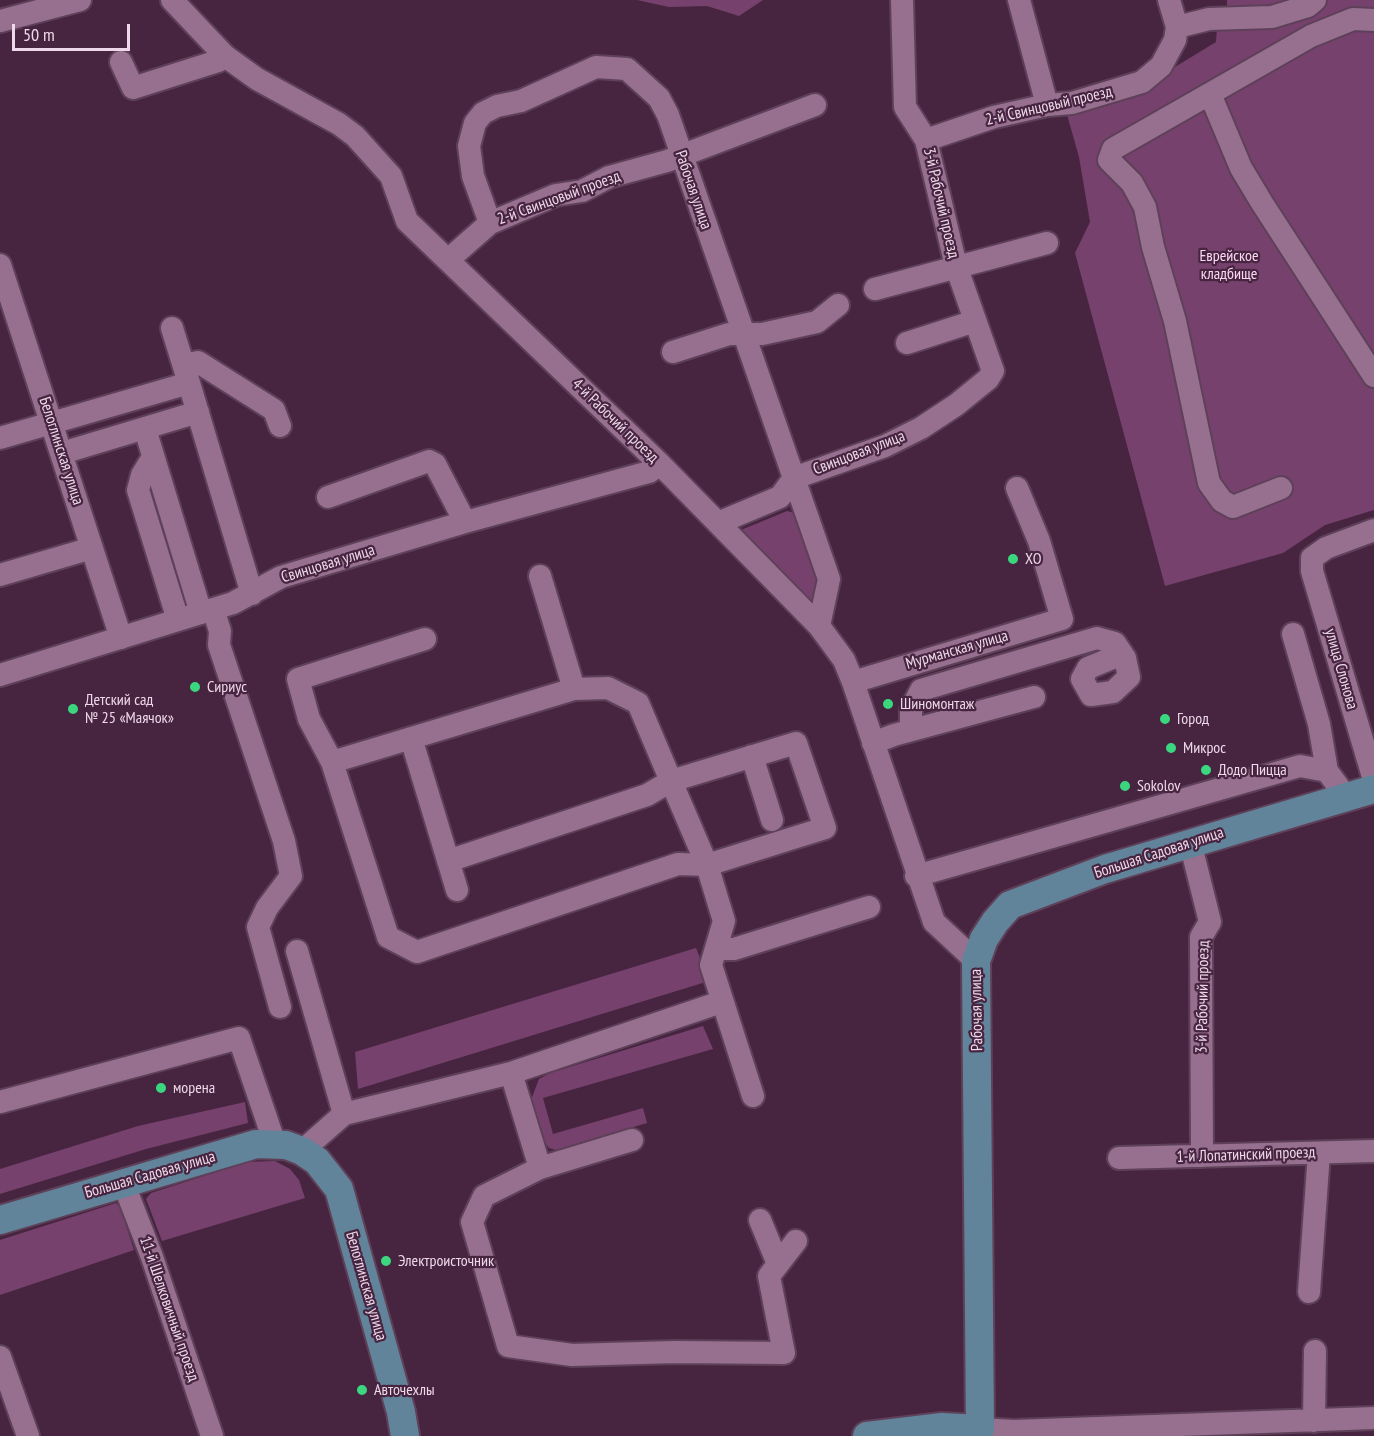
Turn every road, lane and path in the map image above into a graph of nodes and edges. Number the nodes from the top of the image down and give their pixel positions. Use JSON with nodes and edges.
{"nodes":[{"id":1,"x":80,"y":0,"type":"edge"},
{"id":2,"x":172,"y":0,"type":"edge"},
{"id":3,"x":902,"y":0,"type":"edge"},
{"id":4,"x":1019,"y":0,"type":"edge"},
{"id":5,"x":1169,"y":0,"type":"edge"},
{"id":6,"x":1315,"y":0,"type":"edge"},
{"id":7,"x":1374,"y":20,"type":"edge"},
{"id":8,"x":0,"y":21,"type":"edge"},
{"id":9,"x":1177,"y":27,"type":"junction"},
{"id":10,"x":225,"y":56,"type":"junction"},
{"id":11,"x":121,"y":62,"type":"dead end"},
{"id":12,"x":1210,"y":94,"type":"junction"},
{"id":13,"x":815,"y":105,"type":"dead end"},
{"id":14,"x":1047,"y":105,"type":"junction"},
{"id":15,"x":926,"y":140,"type":"junction"},
{"id":16,"x":681,"y":156,"type":"junction"},
{"id":17,"x":490,"y":223,"type":"junction"},
{"id":18,"x":1047,"y":243,"type":"dead end"},
{"id":19,"x":448,"y":260,"type":"junction"},
{"id":20,"x":0,"y":265,"type":"edge"},
{"id":21,"x":956,"y":266,"type":"junction"},
{"id":22,"x":875,"y":289,"type":"dead end"},
{"id":23,"x":838,"y":305,"type":"dead end"},
{"id":24,"x":8,"y":311,"type":"edge"},
{"id":25,"x":975,"y":321,"type":"junction"},
{"id":26,"x":172,"y":328,"type":"dead end"},
{"id":27,"x":742,"y":334,"type":"junction"},
{"id":28,"x":907,"y":343,"type":"dead end"},
{"id":29,"x":673,"y":352,"type":"dead end"},
{"id":30,"x":993,"y":371,"type":"joint"},
{"id":31,"x":186,"y":374,"type":"junction"},
{"id":32,"x":1374,"y":376,"type":"edge"},
{"id":33,"x":198,"y":412,"type":"junction"},
{"id":34,"x":52,"y":423,"type":"junction"},
{"id":35,"x":280,"y":426,"type":"dead end"},
{"id":36,"x":145,"y":429,"type":"junction"},
{"id":37,"x":0,"y":438,"type":"edge"},
{"id":38,"x":62,"y":453,"type":"junction"},
{"id":39,"x":153,"y":458,"type":"junction"},
{"id":40,"x":660,"y":464,"type":"junction"},
{"id":41,"x":794,"y":478,"type":"junction"},
{"id":42,"x":1017,"y":488,"type":"dead end"},
{"id":43,"x":1281,"y":488,"type":"dead end"},
{"id":44,"x":328,"y":497,"type":"dead end"},
{"id":45,"x":465,"y":522,"type":"junction"},
{"id":46,"x":718,"y":523,"type":"junction"},
{"id":47,"x":1374,"y":530,"type":"edge"},
{"id":48,"x":92,"y":548,"type":"junction"},
{"id":49,"x":0,"y":576,"type":"edge"},
{"id":50,"x":540,"y":576,"type":"dead end"},
{"id":51,"x":252,"y":594,"type":"junction"},
{"id":52,"x":207,"y":611,"type":"junction"},
{"id":53,"x":178,"y":620,"type":"junction"},
{"id":54,"x":819,"y":626,"type":"junction"},
{"id":55,"x":1293,"y":634,"type":"dead end"},
{"id":56,"x":121,"y":638,"type":"junction"},
{"id":57,"x":425,"y":639,"type":"dead end"},
{"id":58,"x":1122,"y":654,"type":"dead end"},
{"id":59,"x":0,"y":675,"type":"edge"},
{"id":60,"x":853,"y":682,"type":"junction"},
{"id":61,"x":574,"y":689,"type":"junction"},
{"id":62,"x":1034,"y":697,"type":"dead end"},
{"id":63,"x":911,"y":730,"type":"junction"},
{"id":64,"x":411,"y":738,"type":"junction"},
{"id":65,"x":873,"y":743,"type":"junction"},
{"id":66,"x":752,"y":756,"type":"junction"},
{"id":67,"x":332,"y":762,"type":"junction"},
{"id":68,"x":1327,"y":771,"type":"junction"},
{"id":69,"x":1374,"y":780,"type":"edge"},
{"id":70,"x":671,"y":781,"type":"junction"},
{"id":71,"x":1374,"y":789,"type":"edge"},
{"id":72,"x":1346,"y":797,"type":"junction"},
{"id":73,"x":772,"y":820,"type":"dead end"},
{"id":74,"x":1190,"y":842,"type":"junction"},
{"id":75,"x":448,"y":861,"type":"junction"},
{"id":76,"x":707,"y":865,"type":"junction"},
{"id":77,"x":916,"y":876,"type":"junction"},
{"id":78,"x":456,"y":890,"type":"dead end"},
{"id":79,"x":869,"y":907,"type":"dead end"},
{"id":80,"x":716,"y":949,"type":"junction"},
{"id":81,"x":297,"y":951,"type":"dead end"},
{"id":82,"x":976,"y":961,"type":"junction"},
{"id":83,"x":721,"y":1002,"type":"junction"},
{"id":84,"x":280,"y":1007,"type":"dead end"},
{"id":85,"x":511,"y":1073,"type":"junction"},
{"id":86,"x":753,"y":1096,"type":"dead end"},
{"id":87,"x":0,"y":1102,"type":"edge"},
{"id":88,"x":344,"y":1114,"type":"junction"},
{"id":89,"x":632,"y":1140,"type":"dead end"},
{"id":90,"x":288,"y":1147,"type":"junction"},
{"id":91,"x":1374,"y":1151,"type":"edge"},
{"id":92,"x":1319,"y":1153,"type":"junction"},
{"id":93,"x":1202,"y":1156,"type":"junction"},
{"id":94,"x":1119,"y":1158,"type":"dead end"},
{"id":95,"x":540,"y":1168,"type":"junction"},
{"id":96,"x":123,"y":1182,"type":"junction"},
{"id":97,"x":0,"y":1220,"type":"edge"},
{"id":98,"x":760,"y":1220,"type":"dead end"},
{"id":99,"x":796,"y":1241,"type":"dead end"},
{"id":100,"x":778,"y":1264,"type":"junction"},
{"id":101,"x":1308,"y":1292,"type":"dead end"},
{"id":102,"x":1314,"y":1351,"type":"dead end"},
{"id":103,"x":0,"y":1357,"type":"edge"},
{"id":104,"x":1374,"y":1418,"type":"edge"},
{"id":105,"x":1314,"y":1420,"type":"junction"},
{"id":106,"x":1236,"y":1430,"type":"edge"},
{"id":107,"x":980,"y":1432,"type":"edge"},
{"id":108,"x":28,"y":1436,"type":"edge"},
{"id":109,"x":212,"y":1436,"type":"edge"},
{"id":110,"x":405,"y":1436,"type":"edge"},
{"id":111,"x":867,"y":1436,"type":"edge"}],
"edges":[{"from":1,"to":8,"type":"street"},
{"from":2,"to":10,"type":"street"},
{"from":3,"to":15,"type":"street","name":"3-й Рабочий проезд"},
{"from":4,"to":14,"type":"street"},
{"from":5,"to":9,"type":"street"},
{"from":6,"to":9,"type":"street"},
{"from":7,"to":12,"type":"street"},
{"from":9,"to":14,"type":"street","name":"2-й Свинцовый проезд"},
{"from":10,"to":11,"type":"street"},
{"from":10,"to":19,"type":"street","name":"4-й Рабочий проезд"},
{"from":12,"to":32,"type":"street"},
{"from":12,"to":43,"type":"street"},
{"from":13,"to":16,"type":"street","name":"2-й Свинцовый проезд"},
{"from":14,"to":15,"type":"street","name":"2-й Свинцовый проезд"},
{"from":15,"to":21,"type":"street","name":"3-й Рабочий проезд"},
{"from":16,"to":17,"type":"street","name":"2-й Свинцовый проезд"},
{"from":16,"to":17,"type":"street","name":"Рабочая улица"},
{"from":16,"to":27,"type":"street","name":"Рабочая улица"},
{"from":17,"to":19,"type":"street","name":"2-й Свинцовый проезд"},
{"from":18,"to":21,"type":"street"},
{"from":19,"to":40,"type":"street","name":"4-й Рабочий проезд"},
{"from":20,"to":24,"type":"street","name":"Белоглинская улица"},
{"from":21,"to":22,"type":"street"},
{"from":21,"to":25,"type":"street","name":"3-й Рабочий проезд"},
{"from":23,"to":27,"type":"street"},
{"from":24,"to":34,"type":"street","name":"Белоглинская улица"},
{"from":25,"to":28,"type":"street"},
{"from":25,"to":30,"type":"street","name":"3-й Рабочий проезд"},
{"from":26,"to":31,"type":"street"},
{"from":27,"to":29,"type":"street"},
{"from":27,"to":41,"type":"street","name":"Рабочая улица"},
{"from":30,"to":41,"type":"street","name":"Свинцовая улица"},
{"from":31,"to":33,"type":"street"},
{"from":31,"to":34,"type":"street"},
{"from":31,"to":35,"type":"street"},
{"from":33,"to":36,"type":"street"},
{"from":33,"to":51,"type":"street"},
{"from":34,"to":37,"type":"street"},
{"from":34,"to":38,"type":"street","name":"Белоглинская улица"},
{"from":36,"to":38,"type":"street"},
{"from":36,"to":39,"type":"street"},
{"from":38,"to":48,"type":"street","name":"Белоглинская улица"},
{"from":39,"to":52,"type":"street"},
{"from":39,"to":53,"type":"street"},
{"from":40,"to":45,"type":"street","name":"Свинцовая улица"},
{"from":40,"to":46,"type":"street","name":"4-й Рабочий проезд"},
{"from":41,"to":46,"type":"street","name":"Свинцовая улица"},
{"from":41,"to":54,"type":"street","name":"Рабочая улица"},
{"from":42,"to":60,"type":"street","name":"Мурманская улица"},
{"from":44,"to":45,"type":"street"},
{"from":45,"to":51,"type":"street","name":"Свинцовая улица"},
{"from":46,"to":54,"type":"street","name":"4-й Рабочий проезд"},
{"from":47,"to":69,"type":"street","name":"улица Слонова"},
{"from":48,"to":49,"type":"street"},
{"from":48,"to":56,"type":"street","name":"Белоглинская улица"},
{"from":50,"to":61,"type":"street"},
{"from":51,"to":52,"type":"street","name":"Свинцовая улица"},
{"from":52,"to":53,"type":"street","name":"Свинцовая улица"},
{"from":52,"to":84,"type":"street"},
{"from":53,"to":56,"type":"street","name":"Свинцовая улица"},
{"from":54,"to":60,"type":"street","name":"Рабочая улица"},
{"from":55,"to":68,"type":"street"},
{"from":56,"to":59,"type":"street","name":"Свинцовая улица"},
{"from":57,"to":67,"type":"street"},
{"from":58,"to":63,"type":"street"},
{"from":60,"to":65,"type":"street","name":"Рабочая улица"},
{"from":61,"to":64,"type":"street"},
{"from":61,"to":70,"type":"street"},
{"from":62,"to":63,"type":"street"},
{"from":63,"to":65,"type":"street"},
{"from":64,"to":67,"type":"street"},
{"from":64,"to":75,"type":"street"},
{"from":65,"to":77,"type":"street","name":"Рабочая улица"},
{"from":66,"to":70,"type":"street"},
{"from":66,"to":73,"type":"street"},
{"from":66,"to":76,"type":"street"},
{"from":67,"to":76,"type":"street"},
{"from":68,"to":72,"type":"street"},
{"from":68,"to":77,"type":"street"},
{"from":70,"to":75,"type":"street"},
{"from":70,"to":76,"type":"street"},
{"from":71,"to":72,"type":"main road","name":"Большая Садовая улица"},
{"from":72,"to":74,"type":"main road","name":"Большая Садовая улица"},
{"from":74,"to":82,"type":"main road","name":"Большая Садовая улица"},
{"from":74,"to":93,"type":"street","name":"3-й Рабочий проезд"},
{"from":75,"to":78,"type":"street"},
{"from":76,"to":80,"type":"street"},
{"from":77,"to":82,"type":"street","name":"Рабочая улица"},
{"from":79,"to":80,"type":"street"},
{"from":80,"to":83,"type":"street"},
{"from":81,"to":88,"type":"street"},
{"from":82,"to":107,"type":"main road","name":"Рабочая улица"},
{"from":83,"to":85,"type":"street"},
{"from":83,"to":86,"type":"street"},
{"from":85,"to":88,"type":"street"},
{"from":85,"to":95,"type":"street"},
{"from":87,"to":90,"type":"street"},
{"from":88,"to":90,"type":"street"},
{"from":89,"to":95,"type":"street"},
{"from":90,"to":96,"type":"main road","name":"Большая Садовая улица"},
{"from":90,"to":110,"type":"main road","name":"Белоглинская улица"},
{"from":91,"to":92,"type":"street","name":"1-й Лопатинский проезд"},
{"from":92,"to":93,"type":"street","name":"1-й Лопатинский проезд"},
{"from":92,"to":101,"type":"street"},
{"from":93,"to":94,"type":"street","name":"1-й Лопатинский проезд"},
{"from":95,"to":100,"type":"street"},
{"from":96,"to":97,"type":"main road","name":"Большая Садовая улица"},
{"from":96,"to":109,"type":"street","name":"11-й Шелковичный проезд"},
{"from":98,"to":100,"type":"street"},
{"from":99,"to":100,"type":"street"},
{"from":102,"to":105,"type":"street"},
{"from":103,"to":108,"type":"street"},
{"from":104,"to":105,"type":"street"},
{"from":105,"to":106,"type":"street"},
{"from":106,"to":107,"type":"street"},
{"from":107,"to":111,"type":"main road"}]}
